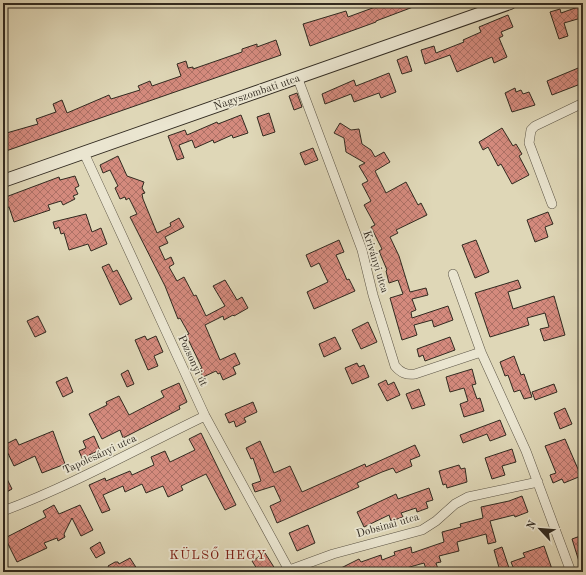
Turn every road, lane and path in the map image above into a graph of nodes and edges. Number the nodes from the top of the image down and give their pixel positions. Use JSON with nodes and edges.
{"nodes":[{"id":1,"x":510,"y":3,"type":"edge"},
{"id":2,"x":298,"y":79,"type":"junction"},
{"id":3,"x":583,"y":103,"type":"edge"},
{"id":4,"x":84,"y":153,"type":"junction"},
{"id":5,"x":3,"y":181,"type":"edge"},
{"id":6,"x":552,"y":204,"type":"dead end"},
{"id":7,"x":453,"y":274,"type":"dead end"},
{"id":8,"x":481,"y":352,"type":"junction"},
{"id":9,"x":205,"y":416,"type":"junction"},
{"id":10,"x":538,"y":482,"type":"junction"},
{"id":11,"x":3,"y":511,"type":"edge"},
{"id":12,"x":288,"y":571,"type":"edge"},
{"id":13,"x":571,"y":572,"type":"edge"}],
"edges":[{"from":1,"to":2,"type":"street","name":"Nagyszombati utca"},
{"from":2,"to":4,"type":"street","name":"Nagyszombati utca"},
{"from":2,"to":8,"type":"street","name":"Kriványi utca"},
{"from":3,"to":6,"type":"street"},
{"from":4,"to":5,"type":"street","name":"Nagyszombati utca"},
{"from":4,"to":9,"type":"street","name":"Pozsonyi út"},
{"from":7,"to":8,"type":"street"},
{"from":8,"to":10,"type":"street"},
{"from":9,"to":11,"type":"street","name":"Tapolcsányi utca"},
{"from":9,"to":12,"type":"street","name":"Pozsonyi út"},
{"from":10,"to":12,"type":"street","name":"Dobsinai utca"},
{"from":10,"to":13,"type":"street"}]}
